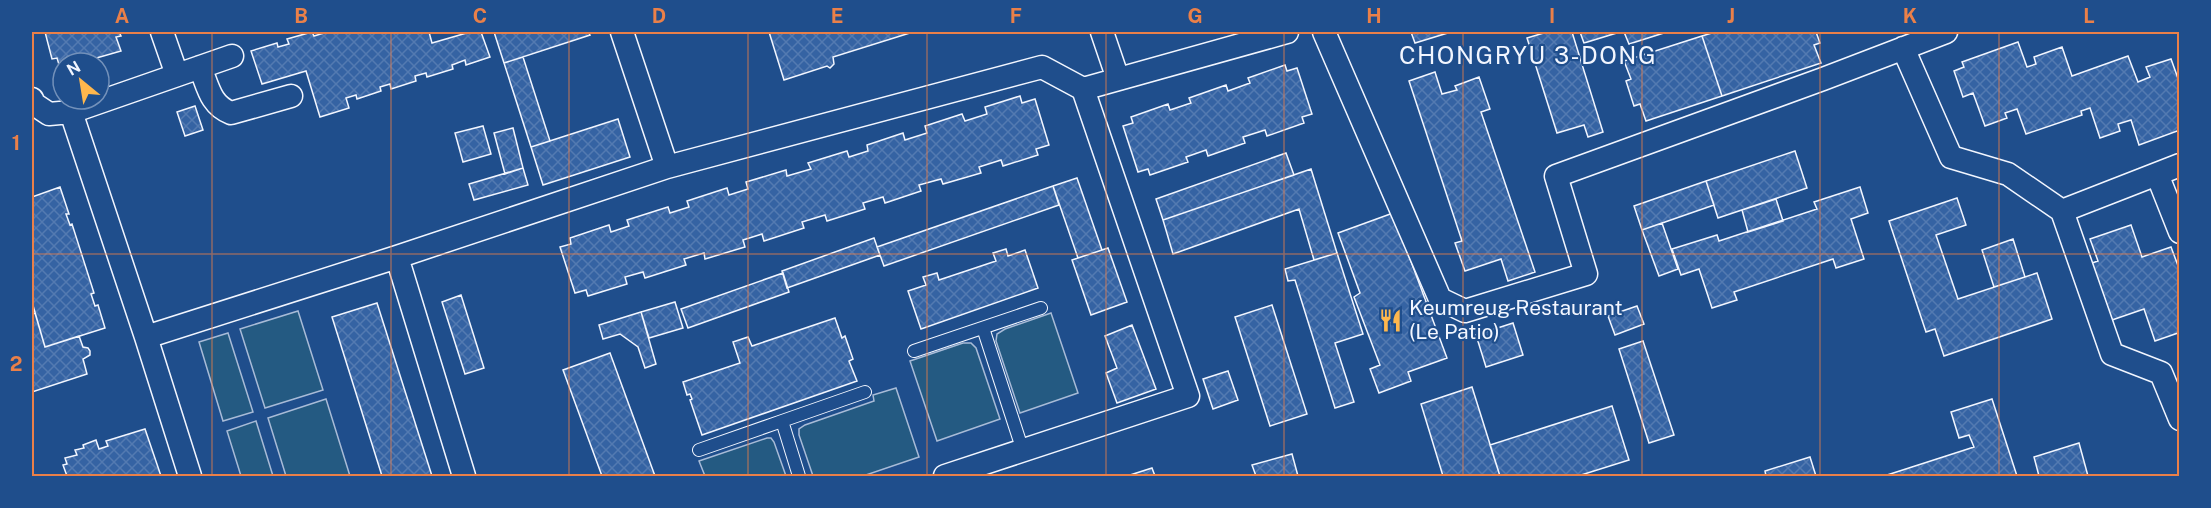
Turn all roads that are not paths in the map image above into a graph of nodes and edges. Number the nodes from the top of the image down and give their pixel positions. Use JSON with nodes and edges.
{"nodes":[{"id":1,"x":162,"y":32,"type":"edge"},
{"id":2,"x":622,"y":32,"type":"edge"},
{"id":3,"x":1102,"y":32,"type":"edge"},
{"id":4,"x":1287,"y":32,"type":"edge"},
{"id":5,"x":1324,"y":32,"type":"edge"},
{"id":6,"x":1946,"y":32,"type":"edge"},
{"id":7,"x":1903,"y":48,"type":"junction"},
{"id":8,"x":232,"y":56,"type":"dead end"},
{"id":9,"x":200,"y":67,"type":"junction"},
{"id":10,"x":177,"y":75,"type":"junction"},
{"id":11,"x":1118,"y":79,"type":"junction"},
{"id":12,"x":1083,"y":89,"type":"junction"},
{"id":13,"x":291,"y":96,"type":"dead end"},
{"id":14,"x":32,"y":99,"type":"edge"},
{"id":15,"x":71,"y":112,"type":"junction"},
{"id":16,"x":2180,"y":165,"type":"edge"},
{"id":17,"x":667,"y":167,"type":"junction"},
{"id":18,"x":2157,"y":174,"type":"junction"},
{"id":19,"x":2062,"y":211,"type":"junction"},
{"id":20,"x":2180,"y":232,"type":"edge"},
{"id":21,"x":397,"y":257,"type":"junction"},
{"id":22,"x":1041,"y":308,"type":"dead end"},
{"id":23,"x":983,"y":328,"type":"junction"},
{"id":24,"x":146,"y":336,"type":"junction"},
{"id":25,"x":914,"y":351,"type":"dead end"},
{"id":26,"x":865,"y":392,"type":"dead end"},
{"id":27,"x":2180,"y":419,"type":"edge"},
{"id":28,"x":782,"y":421,"type":"junction"},
{"id":29,"x":699,"y":450,"type":"dead end"},
{"id":30,"x":1023,"y":451,"type":"junction"},
{"id":31,"x":190,"y":477,"type":"edge"},
{"id":32,"x":464,"y":477,"type":"edge"},
{"id":33,"x":800,"y":477,"type":"edge"},
{"id":34,"x":945,"y":477,"type":"edge"}],
"edges":[{"from":1,"to":10,"type":"street"},
{"from":2,"to":17,"type":"street"},
{"from":3,"to":11,"type":"street"},
{"from":4,"to":11,"type":"street"},
{"from":5,"to":7,"type":"street"},
{"from":6,"to":7,"type":"street"},
{"from":7,"to":19,"type":"street"},
{"from":8,"to":9,"type":"street"},
{"from":9,"to":10,"type":"street"},
{"from":9,"to":13,"type":"street"},
{"from":10,"to":15,"type":"street"},
{"from":11,"to":12,"type":"street"},
{"from":12,"to":17,"type":"street"},
{"from":12,"to":30,"type":"street"},
{"from":14,"to":15,"type":"street"},
{"from":15,"to":24,"type":"street"},
{"from":16,"to":18,"type":"street"},
{"from":17,"to":21,"type":"street"},
{"from":18,"to":19,"type":"street"},
{"from":18,"to":20,"type":"street"},
{"from":19,"to":27,"type":"street"},
{"from":21,"to":24,"type":"street"},
{"from":21,"to":32,"type":"street"},
{"from":22,"to":23,"type":"lane"},
{"from":23,"to":25,"type":"lane"},
{"from":23,"to":30,"type":"lane"},
{"from":24,"to":31,"type":"street"},
{"from":26,"to":28,"type":"lane"},
{"from":28,"to":29,"type":"lane"},
{"from":28,"to":33,"type":"lane"},
{"from":30,"to":34,"type":"street"}]}
